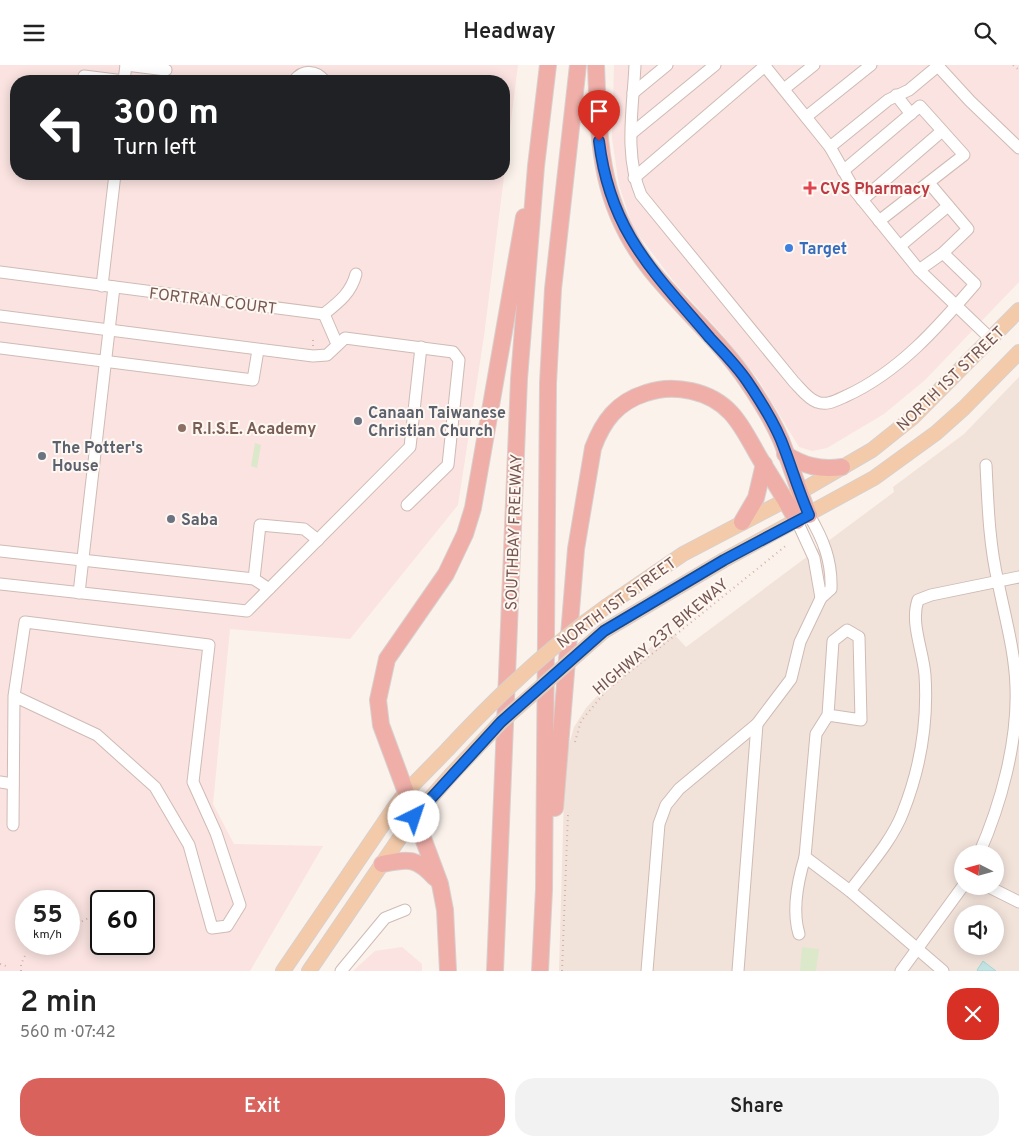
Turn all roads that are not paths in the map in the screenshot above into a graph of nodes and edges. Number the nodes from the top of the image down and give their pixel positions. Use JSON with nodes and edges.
{"nodes":[{"id":1,"x":126,"y":65,"type":"edge"},
{"id":2,"x":548,"y":65,"type":"edge"},
{"id":3,"x":578,"y":65,"type":"edge"},
{"id":4,"x":596,"y":65,"type":"edge"},
{"id":5,"x":635,"y":65,"type":"edge"},
{"id":6,"x":666,"y":65,"type":"edge"},
{"id":7,"x":715,"y":65,"type":"edge"},
{"id":8,"x":765,"y":65,"type":"edge"},
{"id":9,"x":814,"y":65,"type":"edge"},
{"id":10,"x":871,"y":65,"type":"edge"},
{"id":11,"x":938,"y":65,"type":"edge"},
{"id":12,"x":166,"y":70,"type":"dead end"},
{"id":13,"x":300,"y":75,"type":"edge"},
{"id":14,"x":320,"y":75,"type":"edge"},
{"id":15,"x":784,"y":89,"type":"junction"},
{"id":16,"x":634,"y":93,"type":"junction"},
{"id":17,"x":896,"y":95,"type":"junction"},
{"id":18,"x":911,"y":114,"type":"junction"},
{"id":19,"x":806,"y":117,"type":"junction"},
{"id":20,"x":942,"y":131,"type":"junction"},
{"id":21,"x":632,"y":133,"type":"junction"},
{"id":22,"x":830,"y":147,"type":"junction"},
{"id":23,"x":1019,"y":148,"type":"edge"},
{"id":24,"x":536,"y":166,"type":"junction"},
{"id":25,"x":843,"y":171,"type":"junction"},
{"id":26,"x":634,"y":178,"type":"junction"},
{"id":27,"x":114,"y":180,"type":"edge"},
{"id":28,"x":929,"y":183,"type":"junction"},
{"id":29,"x":862,"y":200,"type":"junction"},
{"id":30,"x":948,"y":206,"type":"junction"},
{"id":31,"x":880,"y":221,"type":"junction"},
{"id":32,"x":900,"y":246,"type":"junction"},
{"id":33,"x":943,"y":253,"type":"junction"},
{"id":34,"x":919,"y":270,"type":"junction"},
{"id":35,"x":0,"y":272,"type":"edge"},
{"id":36,"x":356,"y":273,"type":"dead end"},
{"id":37,"x":108,"y":286,"type":"junction"},
{"id":38,"x":956,"y":306,"type":"junction"},
{"id":39,"x":1019,"y":310,"type":"edge"},
{"id":40,"x":324,"y":314,"type":"junction"},
{"id":41,"x":0,"y":316,"type":"edge"},
{"id":42,"x":109,"y":330,"type":"junction"},
{"id":43,"x":992,"y":339,"type":"junction"},
{"id":44,"x":338,"y":344,"type":"junction"},
{"id":45,"x":421,"y":347,"type":"junction"},
{"id":46,"x":0,"y":348,"type":"edge"},
{"id":47,"x":258,"y":350,"type":"junction"},
{"id":48,"x":1019,"y":352,"type":"edge"},
{"id":49,"x":105,"y":362,"type":"junction"},
{"id":50,"x":785,"y":454,"type":"junction"},
{"id":51,"x":764,"y":464,"type":"junction"},
{"id":52,"x":986,"y":465,"type":"dead end"},
{"id":53,"x":842,"y":467,"type":"junction"},
{"id":54,"x":792,"y":496,"type":"junction"},
{"id":55,"x":407,"y":505,"type":"dead end"},
{"id":56,"x":803,"y":518,"type":"junction"},
{"id":57,"x":742,"y":522,"type":"junction"},
{"id":58,"x":318,"y":541,"type":"junction"},
{"id":59,"x":0,"y":551,"type":"edge"},
{"id":60,"x":83,"y":559,"type":"junction"},
{"id":61,"x":1019,"y":577,"type":"edge"},
{"id":62,"x":254,"y":579,"type":"junction"},
{"id":63,"x":997,"y":581,"type":"junction"},
{"id":64,"x":0,"y":584,"type":"edge"},
{"id":65,"x":269,"y":589,"type":"junction"},
{"id":66,"x":80,"y":593,"type":"junction"},
{"id":67,"x":14,"y":696,"type":"junction"},
{"id":68,"x":828,"y":715,"type":"junction"},
{"id":69,"x":757,"y":724,"type":"junction"},
{"id":70,"x":0,"y":782,"type":"edge"},
{"id":71,"x":13,"y":784,"type":"junction"},
{"id":72,"x":406,"y":792,"type":"junction"},
{"id":73,"x":414,"y":817,"type":"junction"},
{"id":74,"x":13,"y":825,"type":"dead end"},
{"id":75,"x":983,"y":845,"type":"edge"},
{"id":76,"x":805,"y":857,"type":"junction"},
{"id":77,"x":382,"y":864,"type":"junction"},
{"id":78,"x":440,"y":884,"type":"junction"},
{"id":79,"x":544,"y":889,"type":"junction"},
{"id":80,"x":850,"y":891,"type":"junction"},
{"id":81,"x":956,"y":895,"type":"edge"},
{"id":82,"x":1004,"y":895,"type":"edge"},
{"id":83,"x":1019,"y":902,"type":"edge"},
{"id":84,"x":404,"y":910,"type":"dead end"},
{"id":85,"x":799,"y":935,"type":"dead end"},
{"id":86,"x":916,"y":947,"type":"junction"},
{"id":87,"x":283,"y":971,"type":"edge"},
{"id":88,"x":309,"y":971,"type":"edge"},
{"id":89,"x":341,"y":971,"type":"edge"},
{"id":90,"x":448,"y":971,"type":"edge"},
{"id":91,"x":495,"y":971,"type":"edge"},
{"id":92,"x":540,"y":971,"type":"edge"},
{"id":93,"x":647,"y":971,"type":"edge"},
{"id":94,"x":738,"y":971,"type":"edge"},
{"id":95,"x":901,"y":971,"type":"edge"},
{"id":96,"x":943,"y":971,"type":"edge"}],
"edges":[{"from":1,"to":12,"type":"street"},
{"from":2,"to":24,"type":"highway","name":"SOUTHBAY FREEWAY"},
{"from":3,"to":79,"type":"highway","name":"SOUTHBAY FREEWAY"},
{"from":4,"to":50,"type":"highway"},
{"from":5,"to":16,"type":"street"},
{"from":6,"to":16,"type":"street"},
{"from":7,"to":21,"type":"street"},
{"from":8,"to":15,"type":"street"},
{"from":8,"to":26,"type":"street"},
{"from":9,"to":15,"type":"street"},
{"from":10,"to":19,"type":"street"},
{"from":11,"to":17,"type":"street"},
{"from":11,"to":23,"type":"street"},
{"from":13,"to":14,"type":"street"},
{"from":15,"to":19,"type":"street"},
{"from":16,"to":21,"type":"street"},
{"from":17,"to":18,"type":"street"},
{"from":17,"to":22,"type":"street"},
{"from":18,"to":20,"type":"street"},
{"from":18,"to":25,"type":"street"},
{"from":19,"to":22,"type":"street"},
{"from":20,"to":28,"type":"street"},
{"from":20,"to":29,"type":"street"},
{"from":21,"to":26,"type":"street"},
{"from":22,"to":25,"type":"street"},
{"from":24,"to":72,"type":"highway"},
{"from":24,"to":91,"type":"highway","name":"SOUTHBAY FREEWAY"},
{"from":25,"to":29,"type":"street"},
{"from":26,"to":38,"type":"street"},
{"from":27,"to":37,"type":"street"},
{"from":28,"to":30,"type":"street"},
{"from":28,"to":31,"type":"street"},
{"from":29,"to":31,"type":"street"},
{"from":30,"to":32,"type":"street"},
{"from":30,"to":33,"type":"street"},
{"from":31,"to":32,"type":"street"},
{"from":32,"to":34,"type":"street"},
{"from":33,"to":34,"type":"street"},
{"from":33,"to":38,"type":"street"},
{"from":34,"to":38,"type":"street"},
{"from":35,"to":37,"type":"street","name":"FORTRAN COURT"},
{"from":36,"to":40,"type":"street"},
{"from":37,"to":40,"type":"street","name":"FORTRAN COURT"},
{"from":37,"to":42,"type":"street"},
{"from":38,"to":43,"type":"street"},
{"from":39,"to":43,"type":"main road","name":"NORTH 1ST STREET"},
{"from":40,"to":44,"type":"street"},
{"from":41,"to":42,"type":"street"},
{"from":42,"to":47,"type":"street"},
{"from":42,"to":49,"type":"street"},
{"from":43,"to":53,"type":"main road","name":"NORTH 1ST STREET"},
{"from":44,"to":45,"type":"street"},
{"from":44,"to":47,"type":"street"},
{"from":45,"to":55,"type":"street"},
{"from":45,"to":58,"type":"street"},
{"from":46,"to":49,"type":"street"},
{"from":47,"to":49,"type":"street"},
{"from":48,"to":56,"type":"main road","name":"NORTH 1ST STREET"},
{"from":49,"to":60,"type":"street"},
{"from":50,"to":53,"type":"highway"},
{"from":50,"to":54,"type":"highway"},
{"from":51,"to":54,"type":"highway"},
{"from":51,"to":57,"type":"highway"},
{"from":51,"to":79,"type":"highway"},
{"from":52,"to":63,"type":"street"},
{"from":53,"to":54,"type":"main road","name":"NORTH 1ST STREET"},
{"from":54,"to":56,"type":"highway"},
{"from":54,"to":57,"type":"main road","name":"NORTH 1ST STREET"},
{"from":56,"to":69,"type":"street"},
{"from":56,"to":73,"type":"main road","name":"NORTH 1ST STREET","bridge":true},
{"from":57,"to":72,"type":"main road","name":"NORTH 1ST STREET","bridge":true},
{"from":58,"to":62,"type":"street"},
{"from":58,"to":65,"type":"street"},
{"from":59,"to":60,"type":"street"},
{"from":60,"to":62,"type":"street"},
{"from":60,"to":66,"type":"street"},
{"from":61,"to":63,"type":"street"},
{"from":62,"to":65,"type":"street"},
{"from":63,"to":75,"type":"street"},
{"from":63,"to":80,"type":"street"},
{"from":64,"to":66,"type":"street"},
{"from":65,"to":66,"type":"street"},
{"from":67,"to":67,"type":"street"},
{"from":67,"to":71,"type":"street"},
{"from":68,"to":68,"type":"street"},
{"from":68,"to":76,"type":"street"},
{"from":69,"to":93,"type":"street"},
{"from":69,"to":94,"type":"street"},
{"from":70,"to":71,"type":"street"},
{"from":71,"to":74,"type":"street"},
{"from":72,"to":73,"type":"highway"},
{"from":72,"to":87,"type":"main road","name":"NORTH 1ST STREET"},
{"from":73,"to":77,"type":"main road","name":"NORTH 1ST STREET"},
{"from":73,"to":78,"type":"highway"},
{"from":76,"to":80,"type":"street"},
{"from":76,"to":85,"type":"street"},
{"from":77,"to":78,"type":"highway"},
{"from":77,"to":88,"type":"main road","name":"NORTH 1ST STREET"},
{"from":78,"to":90,"type":"highway"},
{"from":79,"to":92,"type":"highway","name":"SOUTHBAY FREEWAY"},
{"from":80,"to":86,"type":"street"},
{"from":81,"to":86,"type":"street"},
{"from":82,"to":83,"type":"street"},
{"from":84,"to":89,"type":"street"},
{"from":86,"to":95,"type":"street"},
{"from":86,"to":96,"type":"street"}]}
